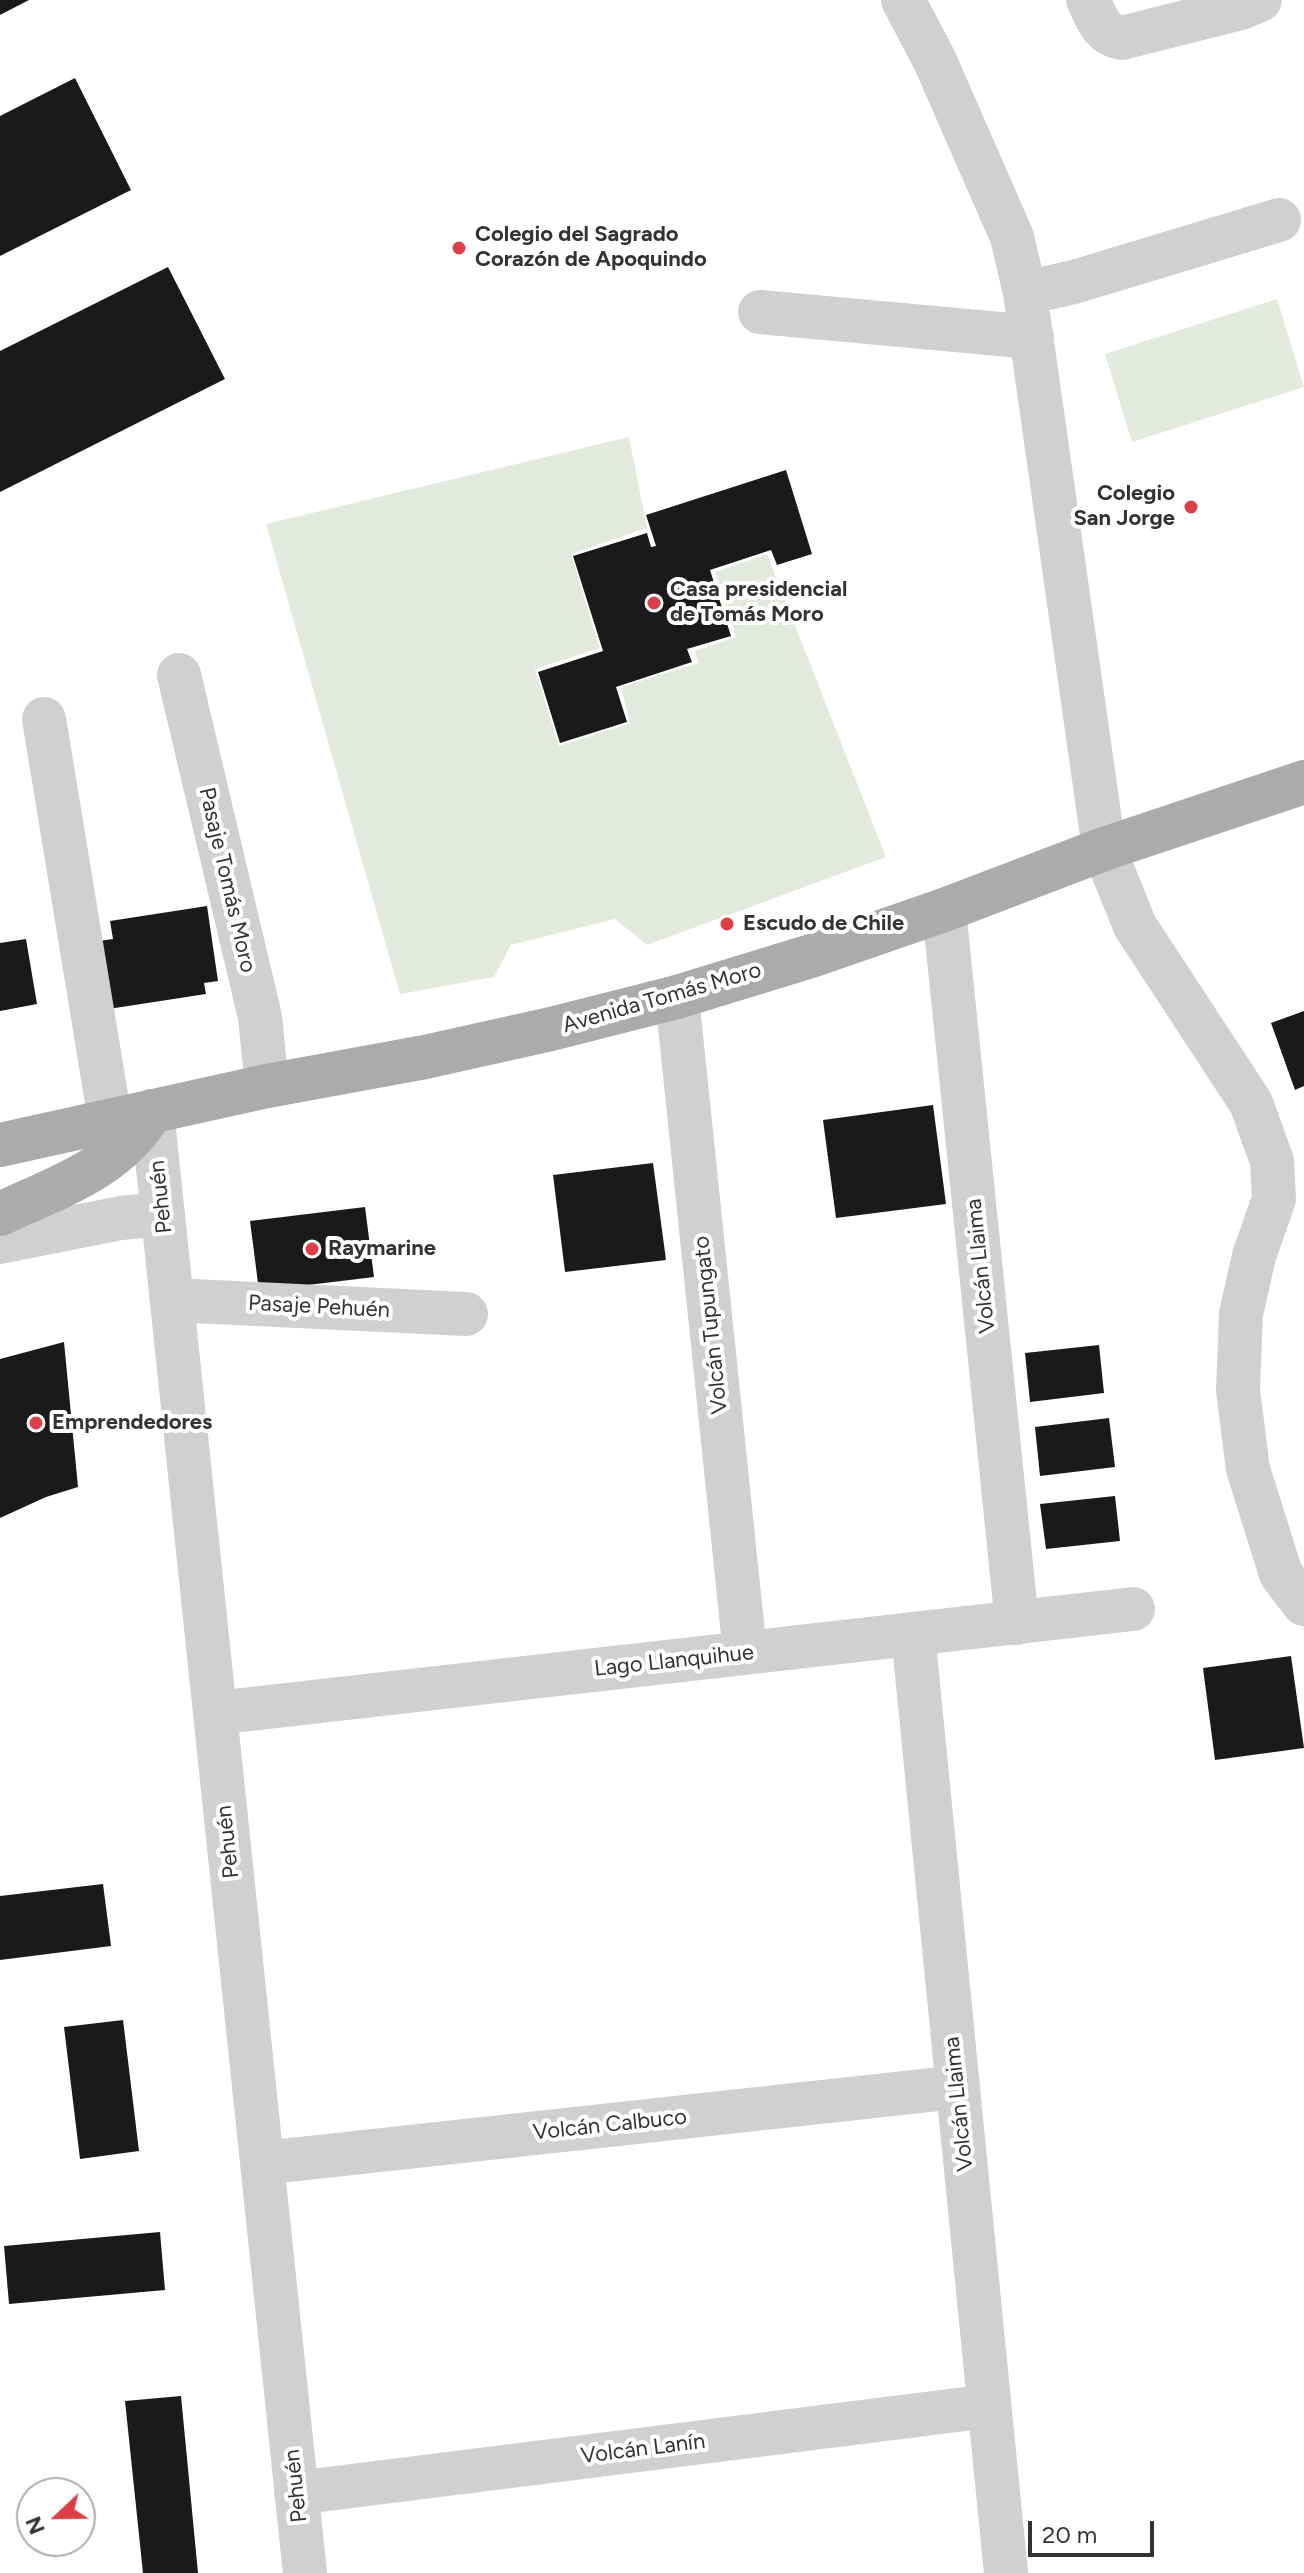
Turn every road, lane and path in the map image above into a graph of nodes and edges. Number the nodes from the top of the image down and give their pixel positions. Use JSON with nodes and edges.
{"nodes":[{"id":1,"x":903,"y":0,"type":"edge"},
{"id":2,"x":1088,"y":0,"type":"edge"},
{"id":3,"x":1260,"y":0,"type":"edge"},
{"id":4,"x":1279,"y":220,"type":"dead end"},
{"id":5,"x":1025,"y":293,"type":"junction"},
{"id":6,"x":760,"y":312,"type":"dead end"},
{"id":7,"x":1032,"y":337,"type":"junction"},
{"id":8,"x":179,"y":675,"type":"dead end"},
{"id":9,"x":44,"y":719,"type":"dead end"},
{"id":10,"x":1304,"y":782,"type":"edge"},
{"id":11,"x":1104,"y":849,"type":"junction"},
{"id":12,"x":944,"y":910,"type":"junction"},
{"id":13,"x":677,"y":997,"type":"junction"},
{"id":14,"x":267,"y":1086,"type":"junction"},
{"id":15,"x":152,"y":1111,"type":"junction"},
{"id":16,"x":110,"y":1120,"type":"junction"},
{"id":17,"x":0,"y":1145,"type":"edge"},
{"id":18,"x":0,"y":1214,"type":"edge"},
{"id":19,"x":163,"y":1214,"type":"junction"},
{"id":20,"x":0,"y":1242,"type":"edge"},
{"id":21,"x":172,"y":1300,"type":"junction"},
{"id":22,"x":466,"y":1314,"type":"dead end"},
{"id":23,"x":1304,"y":1604,"type":"edge"},
{"id":24,"x":1133,"y":1609,"type":"dead end"},
{"id":25,"x":1017,"y":1623,"type":"junction"},
{"id":26,"x":913,"y":1634,"type":"junction"},
{"id":27,"x":745,"y":1653,"type":"junction"},
{"id":28,"x":215,"y":1713,"type":"junction"},
{"id":29,"x":958,"y":2087,"type":"junction"},
{"id":30,"x":262,"y":2163,"type":"junction"},
{"id":31,"x":989,"y":2406,"type":"junction"},
{"id":32,"x":296,"y":2493,"type":"junction"},
{"id":33,"x":305,"y":2573,"type":"edge"},
{"id":34,"x":1006,"y":2573,"type":"edge"}],
"edges":[{"from":1,"to":5,"type":"street"},
{"from":2,"to":3,"type":"street"},
{"from":4,"to":5,"type":"street"},
{"from":5,"to":7,"type":"street"},
{"from":6,"to":7,"type":"street"},
{"from":7,"to":11,"type":"street"},
{"from":8,"to":14,"type":"street","name":"Pasaje Tomás Moro"},
{"from":9,"to":16,"type":"street"},
{"from":10,"to":11,"type":"main road","name":"Avenida Tomás Moro"},
{"from":11,"to":12,"type":"main road","name":"Avenida Tomás Moro"},
{"from":11,"to":23,"type":"street"},
{"from":12,"to":13,"type":"main road","name":"Avenida Tomás Moro"},
{"from":12,"to":25,"type":"street","name":"Volcán Llaima"},
{"from":13,"to":14,"type":"main road","name":"Avenida Tomás Moro"},
{"from":13,"to":27,"type":"street","name":"Volcán Tupungato"},
{"from":14,"to":15,"type":"main road","name":"Avenida Tomás Moro"},
{"from":15,"to":16,"type":"main road","name":"Avenida Tomás Moro"},
{"from":15,"to":18,"type":"main road"},
{"from":15,"to":19,"type":"street","name":"Pehuén"},
{"from":16,"to":17,"type":"main road","name":"Avenida Tomás Moro"},
{"from":19,"to":20,"type":"street"},
{"from":19,"to":21,"type":"street","name":"Pehuén"},
{"from":21,"to":22,"type":"street","name":"Pasaje Pehuén"},
{"from":21,"to":28,"type":"street","name":"Pehuén"},
{"from":24,"to":25,"type":"street","name":"Lago Llanquihue"},
{"from":25,"to":26,"type":"street","name":"Lago Llanquihue"},
{"from":26,"to":27,"type":"street","name":"Lago Llanquihue"},
{"from":26,"to":29,"type":"street","name":"Volcán Llaima"},
{"from":27,"to":28,"type":"street","name":"Lago Llanquihue"},
{"from":28,"to":30,"type":"street","name":"Pehuén"},
{"from":29,"to":30,"type":"street","name":"Volcán Calbuco"},
{"from":29,"to":31,"type":"street","name":"Volcán Llaima"},
{"from":30,"to":32,"type":"street","name":"Pehuén"},
{"from":31,"to":32,"type":"street","name":"Volcán Lanín"},
{"from":31,"to":34,"type":"street","name":"Volcán Llaima"},
{"from":32,"to":33,"type":"street","name":"Pehuén"}]}
